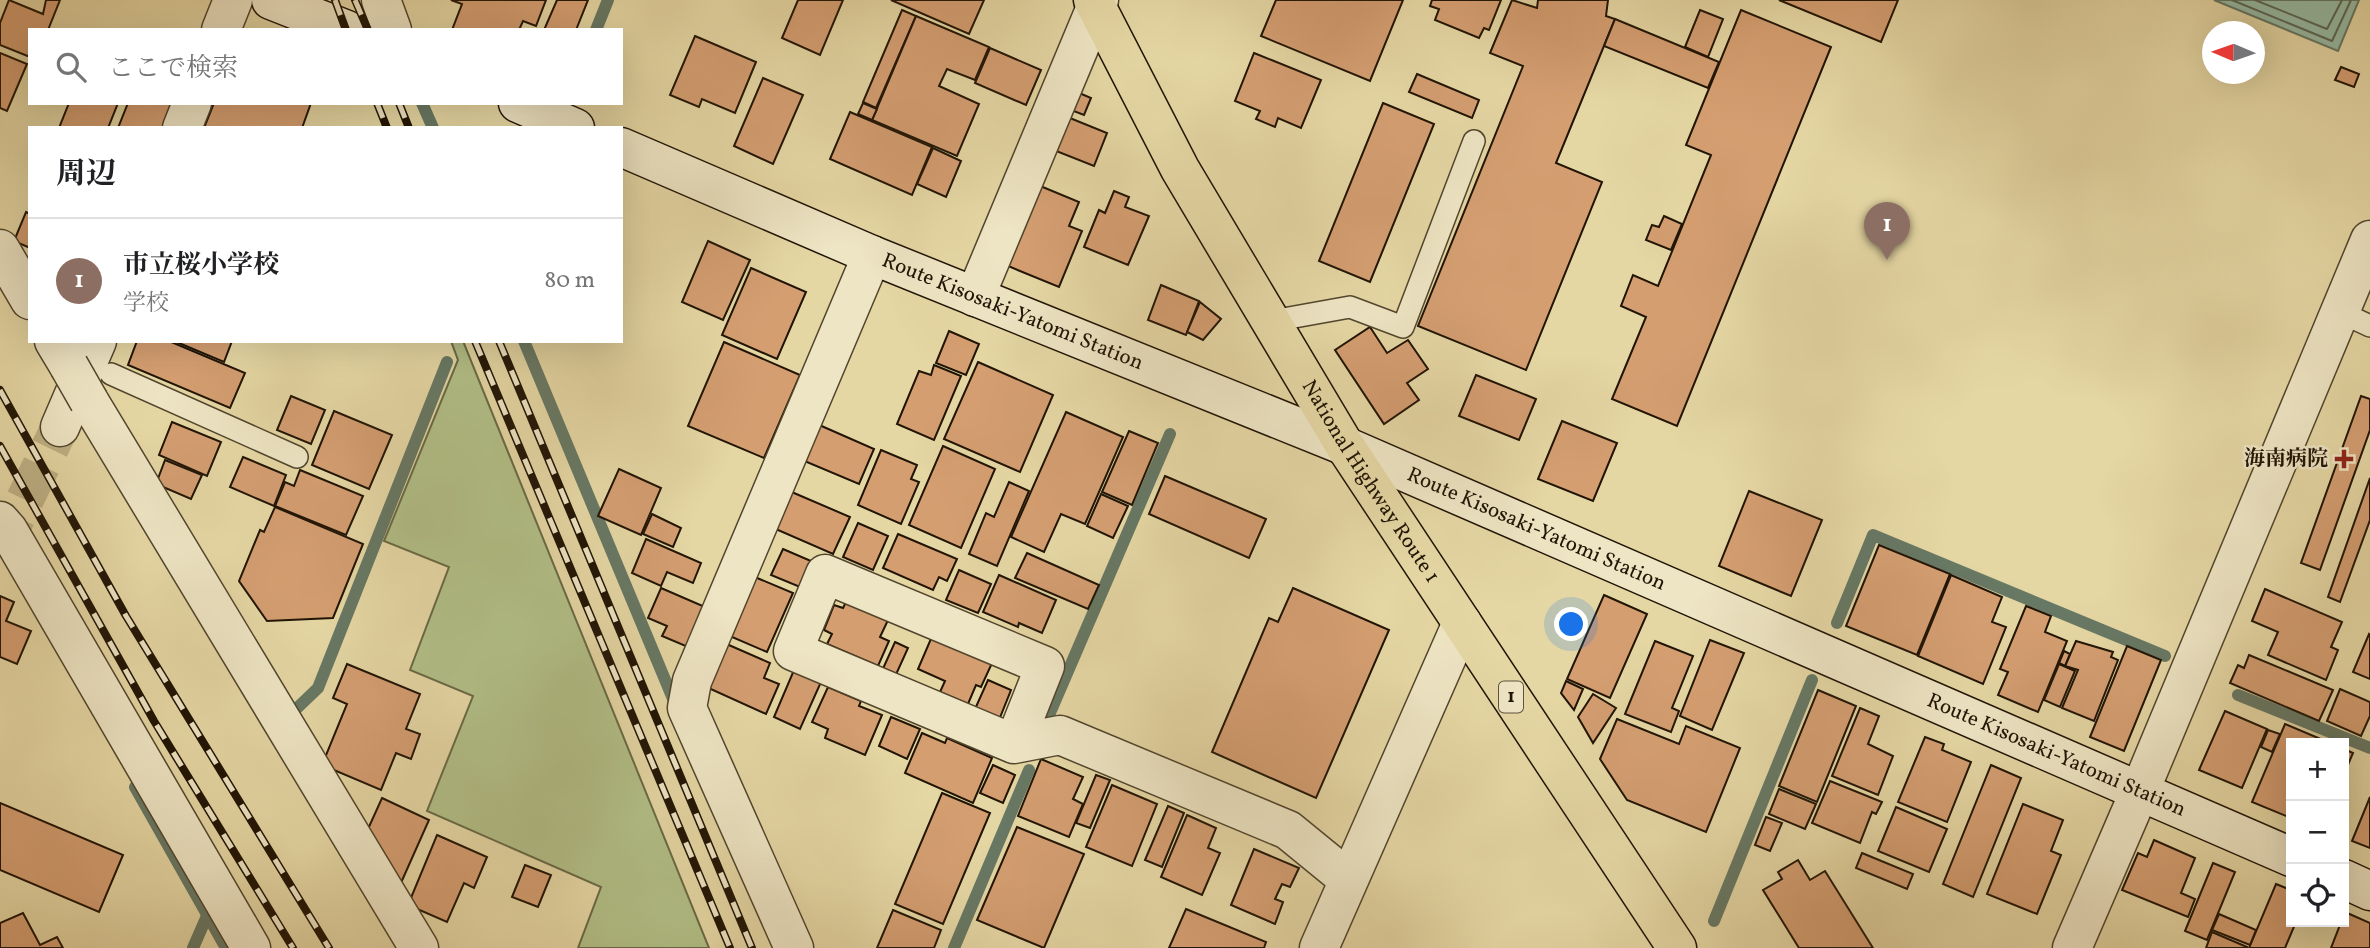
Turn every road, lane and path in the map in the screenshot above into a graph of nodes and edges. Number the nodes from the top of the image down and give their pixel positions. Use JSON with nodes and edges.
{"nodes":[{"id":1,"x":233,"y":0,"type":"edge"},
{"id":2,"x":271,"y":0,"type":"edge"},
{"id":3,"x":381,"y":0,"type":"edge"},
{"id":4,"x":1096,"y":2,"type":"edge"},
{"id":5,"x":222,"y":28,"type":"edge"},
{"id":6,"x":343,"y":28,"type":"edge"},
{"id":7,"x":391,"y":28,"type":"edge"},
{"id":8,"x":191,"y":105,"type":"edge"},
{"id":9,"x":523,"y":105,"type":"edge"},
{"id":10,"x":183,"y":126,"type":"edge"},
{"id":11,"x":570,"y":126,"type":"edge"},
{"id":12,"x":1474,"y":141,"type":"dead end"},
{"id":13,"x":623,"y":148,"type":"edge"},
{"id":14,"x":2370,"y":240,"type":"edge"},
{"id":15,"x":0,"y":249,"type":"edge"},
{"id":16,"x":872,"y":255,"type":"junction"},
{"id":17,"x":28,"y":297,"type":"edge"},
{"id":18,"x":975,"y":297,"type":"junction"},
{"id":19,"x":2355,"y":319,"type":"edge"},
{"id":20,"x":1272,"y":321,"type":"junction"},
{"id":21,"x":61,"y":354,"type":"edge"},
{"id":22,"x":103,"y":374,"type":"edge"},
{"id":23,"x":60,"y":427,"type":"tunnel mouth"},
{"id":24,"x":1345,"y":446,"type":"junction"},
{"id":25,"x":297,"y":457,"type":"dead end"},
{"id":26,"x":0,"y":522,"type":"edge"},
{"id":27,"x":1462,"y":622,"type":"junction"},
{"id":28,"x":1014,"y":744,"type":"junction"},
{"id":29,"x":2139,"y":793,"type":"junction"},
{"id":30,"x":2286,"y":855,"type":"edge"},
{"id":31,"x":1348,"y":879,"type":"junction"},
{"id":32,"x":2349,"y":881,"type":"edge"},
{"id":33,"x":2370,"y":891,"type":"edge"},
{"id":34,"x":251,"y":948,"type":"edge"},
{"id":35,"x":419,"y":948,"type":"edge"},
{"id":36,"x":794,"y":948,"type":"edge"},
{"id":37,"x":1319,"y":948,"type":"edge"},
{"id":38,"x":1677,"y":948,"type":"edge"},
{"id":39,"x":2072,"y":948,"type":"edge"}],
"edges":[{"from":1,"to":5,"type":"street"},
{"from":2,"to":6,"type":"street"},
{"from":3,"to":7,"type":"street"},
{"from":4,"to":18,"type":"street"},
{"from":4,"to":20,"type":"highway","name":"National Highway Route 1","number":"1"},
{"from":8,"to":10,"type":"street"},
{"from":9,"to":11,"type":"street"},
{"from":12,"to":20,"type":"lane"},
{"from":13,"to":16,"type":"street","name":"Route Kisosaki-Yatomi Station"},
{"from":14,"to":19,"type":"street"},
{"from":15,"to":17,"type":"street"},
{"from":16,"to":18,"type":"street","name":"Route Kisosaki-Yatomi Station"},
{"from":16,"to":36,"type":"street"},
{"from":18,"to":24,"type":"street","name":"Route Kisosaki-Yatomi Station"},
{"from":19,"to":29,"type":"street"},
{"from":20,"to":24,"type":"highway","name":"National Highway Route 1","number":"1"},
{"from":21,"to":22,"type":"street","bridge":true},
{"from":22,"to":23,"type":"street"},
{"from":22,"to":25,"type":"lane"},
{"from":22,"to":35,"type":"street"},
{"from":24,"to":27,"type":"highway","name":"National Highway Route 1","number":"1"},
{"from":24,"to":29,"type":"street","name":"Route Kisosaki-Yatomi Station"},
{"from":26,"to":34,"type":"street"},
{"from":27,"to":31,"type":"street"},
{"from":27,"to":38,"type":"highway","name":"National Highway Route 1","number":"1"},
{"from":28,"to":28,"type":"street"},
{"from":28,"to":31,"type":"street"},
{"from":29,"to":30,"type":"street","name":"Route Kisosaki-Yatomi Station"},
{"from":29,"to":39,"type":"street"},
{"from":31,"to":37,"type":"street"},
{"from":32,"to":33,"type":"street"}]}
